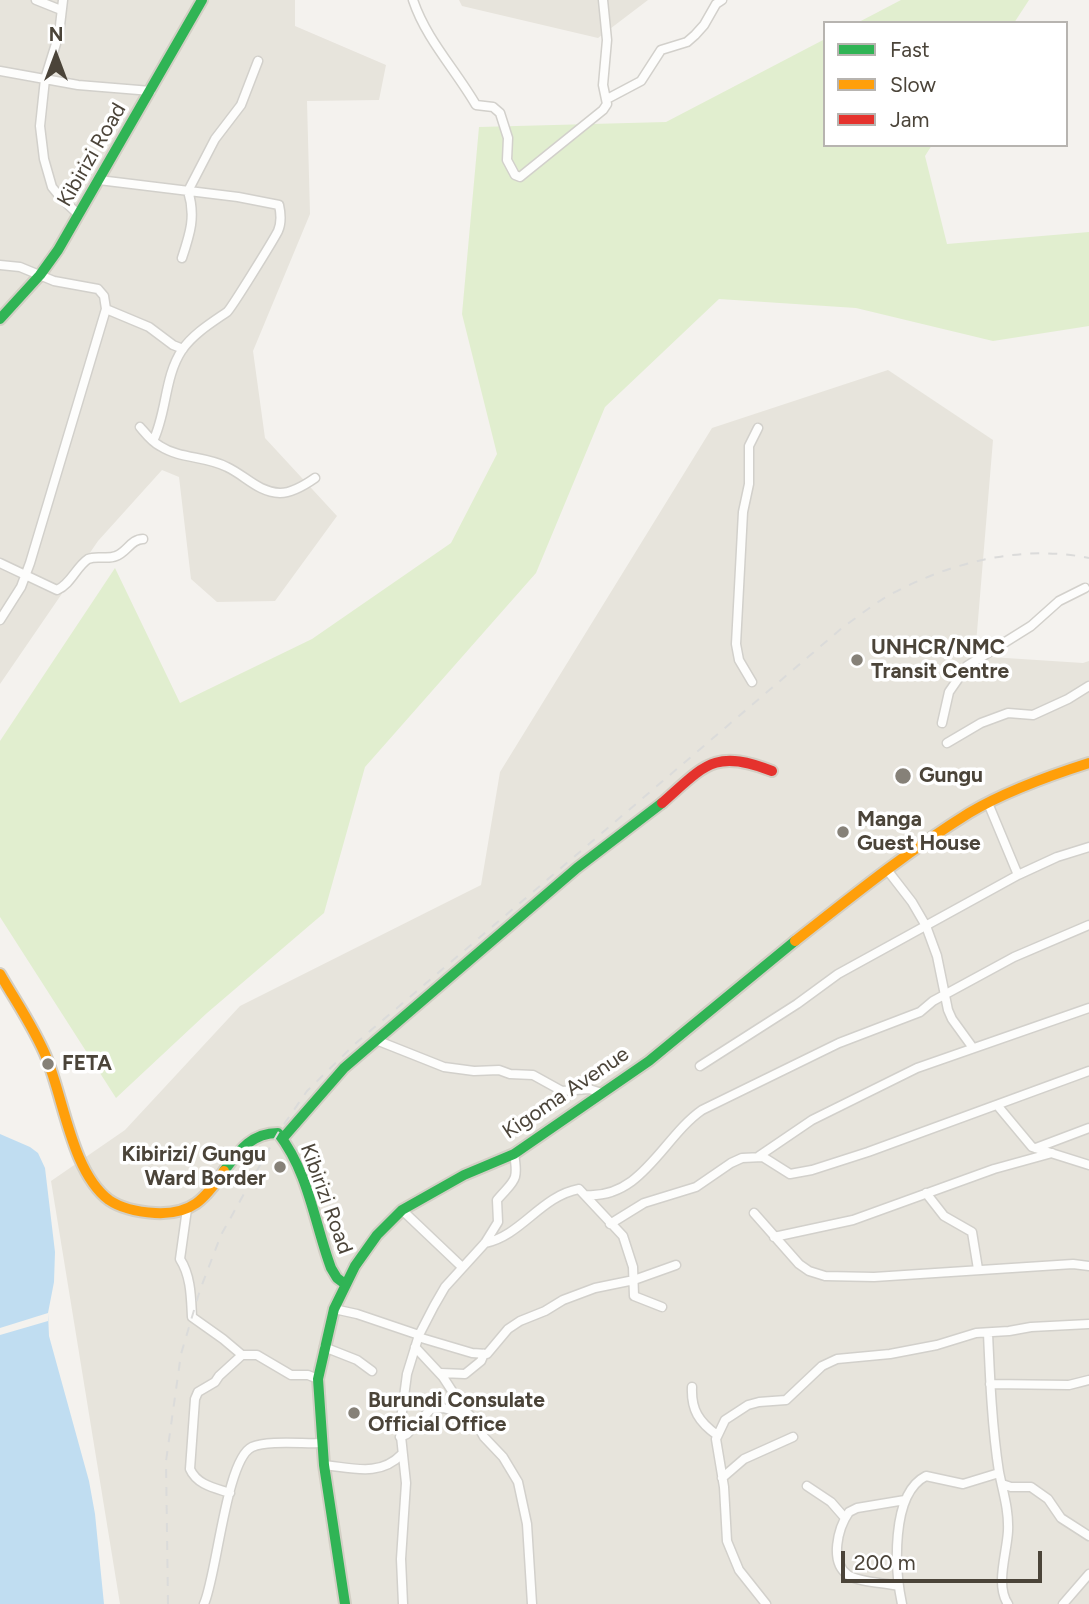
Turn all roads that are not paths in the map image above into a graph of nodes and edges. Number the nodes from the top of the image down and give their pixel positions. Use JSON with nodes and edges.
{"nodes":[{"id":1,"x":36,"y":0,"type":"edge"},
{"id":2,"x":63,"y":0,"type":"edge"},
{"id":3,"x":202,"y":0,"type":"edge"},
{"id":4,"x":413,"y":0,"type":"edge"},
{"id":5,"x":603,"y":0,"type":"edge"},
{"id":6,"x":720,"y":1,"type":"edge"},
{"id":7,"x":61,"y":10,"type":"junction"},
{"id":8,"x":258,"y":61,"type":"dead end"},
{"id":9,"x":0,"y":71,"type":"edge"},
{"id":10,"x":45,"y":79,"type":"junction"},
{"id":11,"x":151,"y":91,"type":"junction"},
{"id":12,"x":607,"y":99,"type":"junction"},
{"id":13,"x":99,"y":180,"type":"junction"},
{"id":14,"x":188,"y":191,"type":"junction"},
{"id":15,"x":79,"y":215,"type":"junction"},
{"id":16,"x":181,"y":258,"type":"dead end"},
{"id":17,"x":0,"y":265,"type":"edge"},
{"id":18,"x":40,"y":275,"type":"junction"},
{"id":19,"x":106,"y":309,"type":"junction"},
{"id":20,"x":0,"y":319,"type":"edge"},
{"id":21,"x":183,"y":349,"type":"junction"},
{"id":22,"x":140,"y":428,"type":"dead end"},
{"id":23,"x":758,"y":428,"type":"dead end"},
{"id":24,"x":153,"y":441,"type":"junction"},
{"id":25,"x":315,"y":478,"type":"dead end"},
{"id":26,"x":143,"y":539,"type":"dead end"},
{"id":27,"x":0,"y":563,"type":"edge"},
{"id":28,"x":26,"y":574,"type":"junction"},
{"id":29,"x":1085,"y":588,"type":"dead end"},
{"id":30,"x":0,"y":620,"type":"edge"},
{"id":31,"x":752,"y":682,"type":"dead end"},
{"id":32,"x":1089,"y":686,"type":"edge"},
{"id":33,"x":943,"y":723,"type":"dead end"},
{"id":34,"x":947,"y":743,"type":"dead end"},
{"id":35,"x":1089,"y":763,"type":"edge"},
{"id":36,"x":772,"y":771,"type":"dead end"},
{"id":37,"x":988,"y":803,"type":"junction"},
{"id":38,"x":1089,"y":847,"type":"edge"},
{"id":39,"x":888,"y":871,"type":"junction"},
{"id":40,"x":1018,"y":875,"type":"junction"},
{"id":41,"x":1089,"y":925,"type":"edge"},
{"id":42,"x":926,"y":926,"type":"junction"},
{"id":43,"x":0,"y":974,"type":"edge"},
{"id":44,"x":947,"y":994,"type":"junction"},
{"id":45,"x":1089,"y":1008,"type":"edge"},
{"id":46,"x":376,"y":1040,"type":"junction"},
{"id":47,"x":973,"y":1048,"type":"junction"},
{"id":48,"x":700,"y":1066,"type":"dead end"},
{"id":49,"x":1089,"y":1071,"type":"edge"},
{"id":50,"x":602,"y":1093,"type":"junction"},
{"id":51,"x":997,"y":1105,"type":"junction"},
{"id":52,"x":1089,"y":1128,"type":"edge"},
{"id":53,"x":283,"y":1138,"type":"junction"},
{"id":54,"x":1036,"y":1149,"type":"junction"},
{"id":55,"x":1052,"y":1153,"type":"junction"},
{"id":56,"x":514,"y":1154,"type":"junction"},
{"id":57,"x":759,"y":1156,"type":"junction"},
{"id":58,"x":1089,"y":1165,"type":"edge"},
{"id":59,"x":926,"y":1193,"type":"junction"},
{"id":60,"x":586,"y":1195,"type":"junction"},
{"id":61,"x":187,"y":1209,"type":"junction"},
{"id":62,"x":402,"y":1210,"type":"junction"},
{"id":63,"x":754,"y":1213,"type":"dead end"},
{"id":64,"x":610,"y":1224,"type":"junction"},
{"id":65,"x":774,"y":1237,"type":"junction"},
{"id":66,"x":485,"y":1243,"type":"junction"},
{"id":67,"x":676,"y":1265,"type":"dead end"},
{"id":68,"x":1089,"y":1266,"type":"edge"},
{"id":69,"x":462,"y":1267,"type":"junction"},
{"id":70,"x":978,"y":1269,"type":"junction"},
{"id":71,"x":634,"y":1280,"type":"junction"},
{"id":72,"x":345,"y":1284,"type":"junction"},
{"id":73,"x":662,"y":1307,"type":"dead end"},
{"id":74,"x":334,"y":1310,"type":"junction"},
{"id":75,"x":1089,"y":1324,"type":"edge"},
{"id":76,"x":988,"y":1333,"type":"junction"},
{"id":77,"x":418,"y":1336,"type":"junction"},
{"id":78,"x":415,"y":1347,"type":"junction"},
{"id":79,"x":324,"y":1348,"type":"junction"},
{"id":80,"x":484,"y":1354,"type":"junction"},
{"id":81,"x":242,"y":1356,"type":"junction"},
{"id":82,"x":372,"y":1371,"type":"dead end"},
{"id":83,"x":440,"y":1373,"type":"junction"},
{"id":84,"x":318,"y":1379,"type":"junction"},
{"id":85,"x":1089,"y":1380,"type":"edge"},
{"id":86,"x":990,"y":1384,"type":"junction"},
{"id":87,"x":692,"y":1387,"type":"dead end"},
{"id":88,"x":471,"y":1416,"type":"junction"},
{"id":89,"x":717,"y":1435,"type":"junction"},
{"id":90,"x":400,"y":1437,"type":"junction"},
{"id":91,"x":793,"y":1437,"type":"dead end"},
{"id":92,"x":322,"y":1443,"type":"junction"},
{"id":93,"x":402,"y":1454,"type":"junction"},
{"id":94,"x":324,"y":1465,"type":"junction"},
{"id":95,"x":999,"y":1473,"type":"junction"},
{"id":96,"x":722,"y":1478,"type":"junction"},
{"id":97,"x":1002,"y":1484,"type":"junction"},
{"id":98,"x":807,"y":1486,"type":"dead end"},
{"id":99,"x":230,"y":1493,"type":"junction"},
{"id":100,"x":905,"y":1500,"type":"junction"},
{"id":101,"x":845,"y":1518,"type":"junction"},
{"id":102,"x":1089,"y":1536,"type":"edge"},
{"id":103,"x":1089,"y":1574,"type":"edge"},
{"id":104,"x":898,"y":1586,"type":"junction"},
{"id":105,"x":1003,"y":1596,"type":"junction"},
{"id":106,"x":204,"y":1604,"type":"edge"},
{"id":107,"x":345,"y":1604,"type":"edge"},
{"id":108,"x":402,"y":1604,"type":"edge"},
{"id":109,"x":532,"y":1604,"type":"edge"},
{"id":110,"x":766,"y":1604,"type":"edge"},
{"id":111,"x":902,"y":1604,"type":"edge"},
{"id":112,"x":997,"y":1604,"type":"edge"},
{"id":113,"x":1008,"y":1604,"type":"edge"},
{"id":114,"x":1063,"y":1604,"type":"edge"}],
"edges":[{"from":1,"to":7,"type":"street"},
{"from":2,"to":7,"type":"street"},
{"from":3,"to":11,"type":"street","name":"Kibirizi Road"},
{"from":4,"to":12,"type":"street"},
{"from":5,"to":12,"type":"street"},
{"from":6,"to":12,"type":"street"},
{"from":7,"to":10,"type":"street"},
{"from":8,"to":14,"type":"street"},
{"from":9,"to":10,"type":"street"},
{"from":10,"to":11,"type":"street"},
{"from":10,"to":15,"type":"street"},
{"from":11,"to":13,"type":"street","name":"Kibirizi Road"},
{"from":13,"to":14,"type":"street"},
{"from":13,"to":15,"type":"street","name":"Kibirizi Road"},
{"from":14,"to":16,"type":"street"},
{"from":14,"to":21,"type":"street"},
{"from":15,"to":18,"type":"street","name":"Kibirizi Road"},
{"from":17,"to":18,"type":"street"},
{"from":18,"to":19,"type":"street"},
{"from":18,"to":20,"type":"street","name":"Kibirizi Road"},
{"from":19,"to":21,"type":"street"},
{"from":19,"to":28,"type":"street"},
{"from":21,"to":24,"type":"street"},
{"from":22,"to":24,"type":"street"},
{"from":23,"to":31,"type":"street"},
{"from":24,"to":25,"type":"street"},
{"from":26,"to":28,"type":"street"},
{"from":27,"to":28,"type":"street"},
{"from":28,"to":30,"type":"street"},
{"from":29,"to":33,"type":"street"},
{"from":32,"to":34,"type":"street"},
{"from":35,"to":37,"type":"street","name":"Kigoma Avenue"},
{"from":36,"to":46,"type":"street"},
{"from":37,"to":39,"type":"street","name":"Kigoma Avenue"},
{"from":37,"to":40,"type":"street"},
{"from":38,"to":40,"type":"street"},
{"from":39,"to":42,"type":"street"},
{"from":39,"to":50,"type":"street","name":"Kigoma Avenue"},
{"from":40,"to":42,"type":"street"},
{"from":41,"to":44,"type":"street"},
{"from":42,"to":44,"type":"street"},
{"from":42,"to":48,"type":"street"},
{"from":43,"to":61,"type":"street"},
{"from":44,"to":47,"type":"street"},
{"from":44,"to":60,"type":"street"},
{"from":45,"to":47,"type":"street"},
{"from":46,"to":50,"type":"street"},
{"from":46,"to":53,"type":"street"},
{"from":47,"to":57,"type":"street"},
{"from":49,"to":51,"type":"street"},
{"from":50,"to":56,"type":"street","name":"Kigoma Avenue"},
{"from":51,"to":54,"type":"street"},
{"from":51,"to":57,"type":"street"},
{"from":52,"to":54,"type":"street"},
{"from":53,"to":61,"type":"street","name":"Kibirizi Road"},
{"from":53,"to":72,"type":"street","name":"Kibirizi Road"},
{"from":54,"to":55,"type":"street"},
{"from":55,"to":58,"type":"street"},
{"from":55,"to":59,"type":"street"},
{"from":56,"to":62,"type":"street","name":"Kigoma Avenue"},
{"from":56,"to":66,"type":"street"},
{"from":57,"to":64,"type":"street"},
{"from":59,"to":65,"type":"street"},
{"from":59,"to":70,"type":"street"},
{"from":60,"to":64,"type":"street"},
{"from":60,"to":66,"type":"street"},
{"from":61,"to":81,"type":"street"},
{"from":62,"to":69,"type":"street"},
{"from":62,"to":72,"type":"street","name":"Kigoma Avenue"},
{"from":63,"to":65,"type":"street"},
{"from":64,"to":71,"type":"street"},
{"from":65,"to":70,"type":"street"},
{"from":66,"to":69,"type":"street"},
{"from":67,"to":71,"type":"street"},
{"from":68,"to":70,"type":"street"},
{"from":69,"to":77,"type":"street"},
{"from":71,"to":73,"type":"street"},
{"from":71,"to":80,"type":"street"},
{"from":72,"to":74,"type":"street","name":"Kigoma Avenue"},
{"from":74,"to":77,"type":"street"},
{"from":74,"to":79,"type":"street","name":"Kigoma Avenue"},
{"from":75,"to":76,"type":"street"},
{"from":76,"to":86,"type":"street"},
{"from":76,"to":89,"type":"street"},
{"from":77,"to":78,"type":"street"},
{"from":77,"to":80,"type":"street"},
{"from":78,"to":83,"type":"street"},
{"from":78,"to":90,"type":"street"},
{"from":79,"to":82,"type":"street"},
{"from":79,"to":84,"type":"street","name":"Kigoma Avenue"},
{"from":80,"to":83,"type":"street"},
{"from":81,"to":84,"type":"street"},
{"from":81,"to":99,"type":"street"},
{"from":83,"to":88,"type":"street"},
{"from":84,"to":92,"type":"street","name":"Kigoma Avenue"},
{"from":85,"to":86,"type":"street"},
{"from":86,"to":95,"type":"street"},
{"from":87,"to":89,"type":"street"},
{"from":88,"to":90,"type":"street"},
{"from":88,"to":109,"type":"street"},
{"from":89,"to":96,"type":"street"},
{"from":90,"to":93,"type":"street"},
{"from":91,"to":96,"type":"street"},
{"from":92,"to":94,"type":"street","name":"Kigoma Avenue"},
{"from":92,"to":99,"type":"street"},
{"from":93,"to":94,"type":"street"},
{"from":93,"to":108,"type":"street"},
{"from":94,"to":107,"type":"street","name":"Kigoma Avenue"},
{"from":95,"to":97,"type":"street"},
{"from":95,"to":100,"type":"street"},
{"from":96,"to":110,"type":"street"},
{"from":97,"to":102,"type":"street"},
{"from":97,"to":105,"type":"street"},
{"from":98,"to":101,"type":"street"},
{"from":99,"to":106,"type":"street"},
{"from":100,"to":101,"type":"street"},
{"from":100,"to":104,"type":"street"},
{"from":101,"to":104,"type":"street"},
{"from":103,"to":114,"type":"street"},
{"from":104,"to":111,"type":"street"},
{"from":105,"to":112,"type":"street"},
{"from":105,"to":113,"type":"street"}]}
